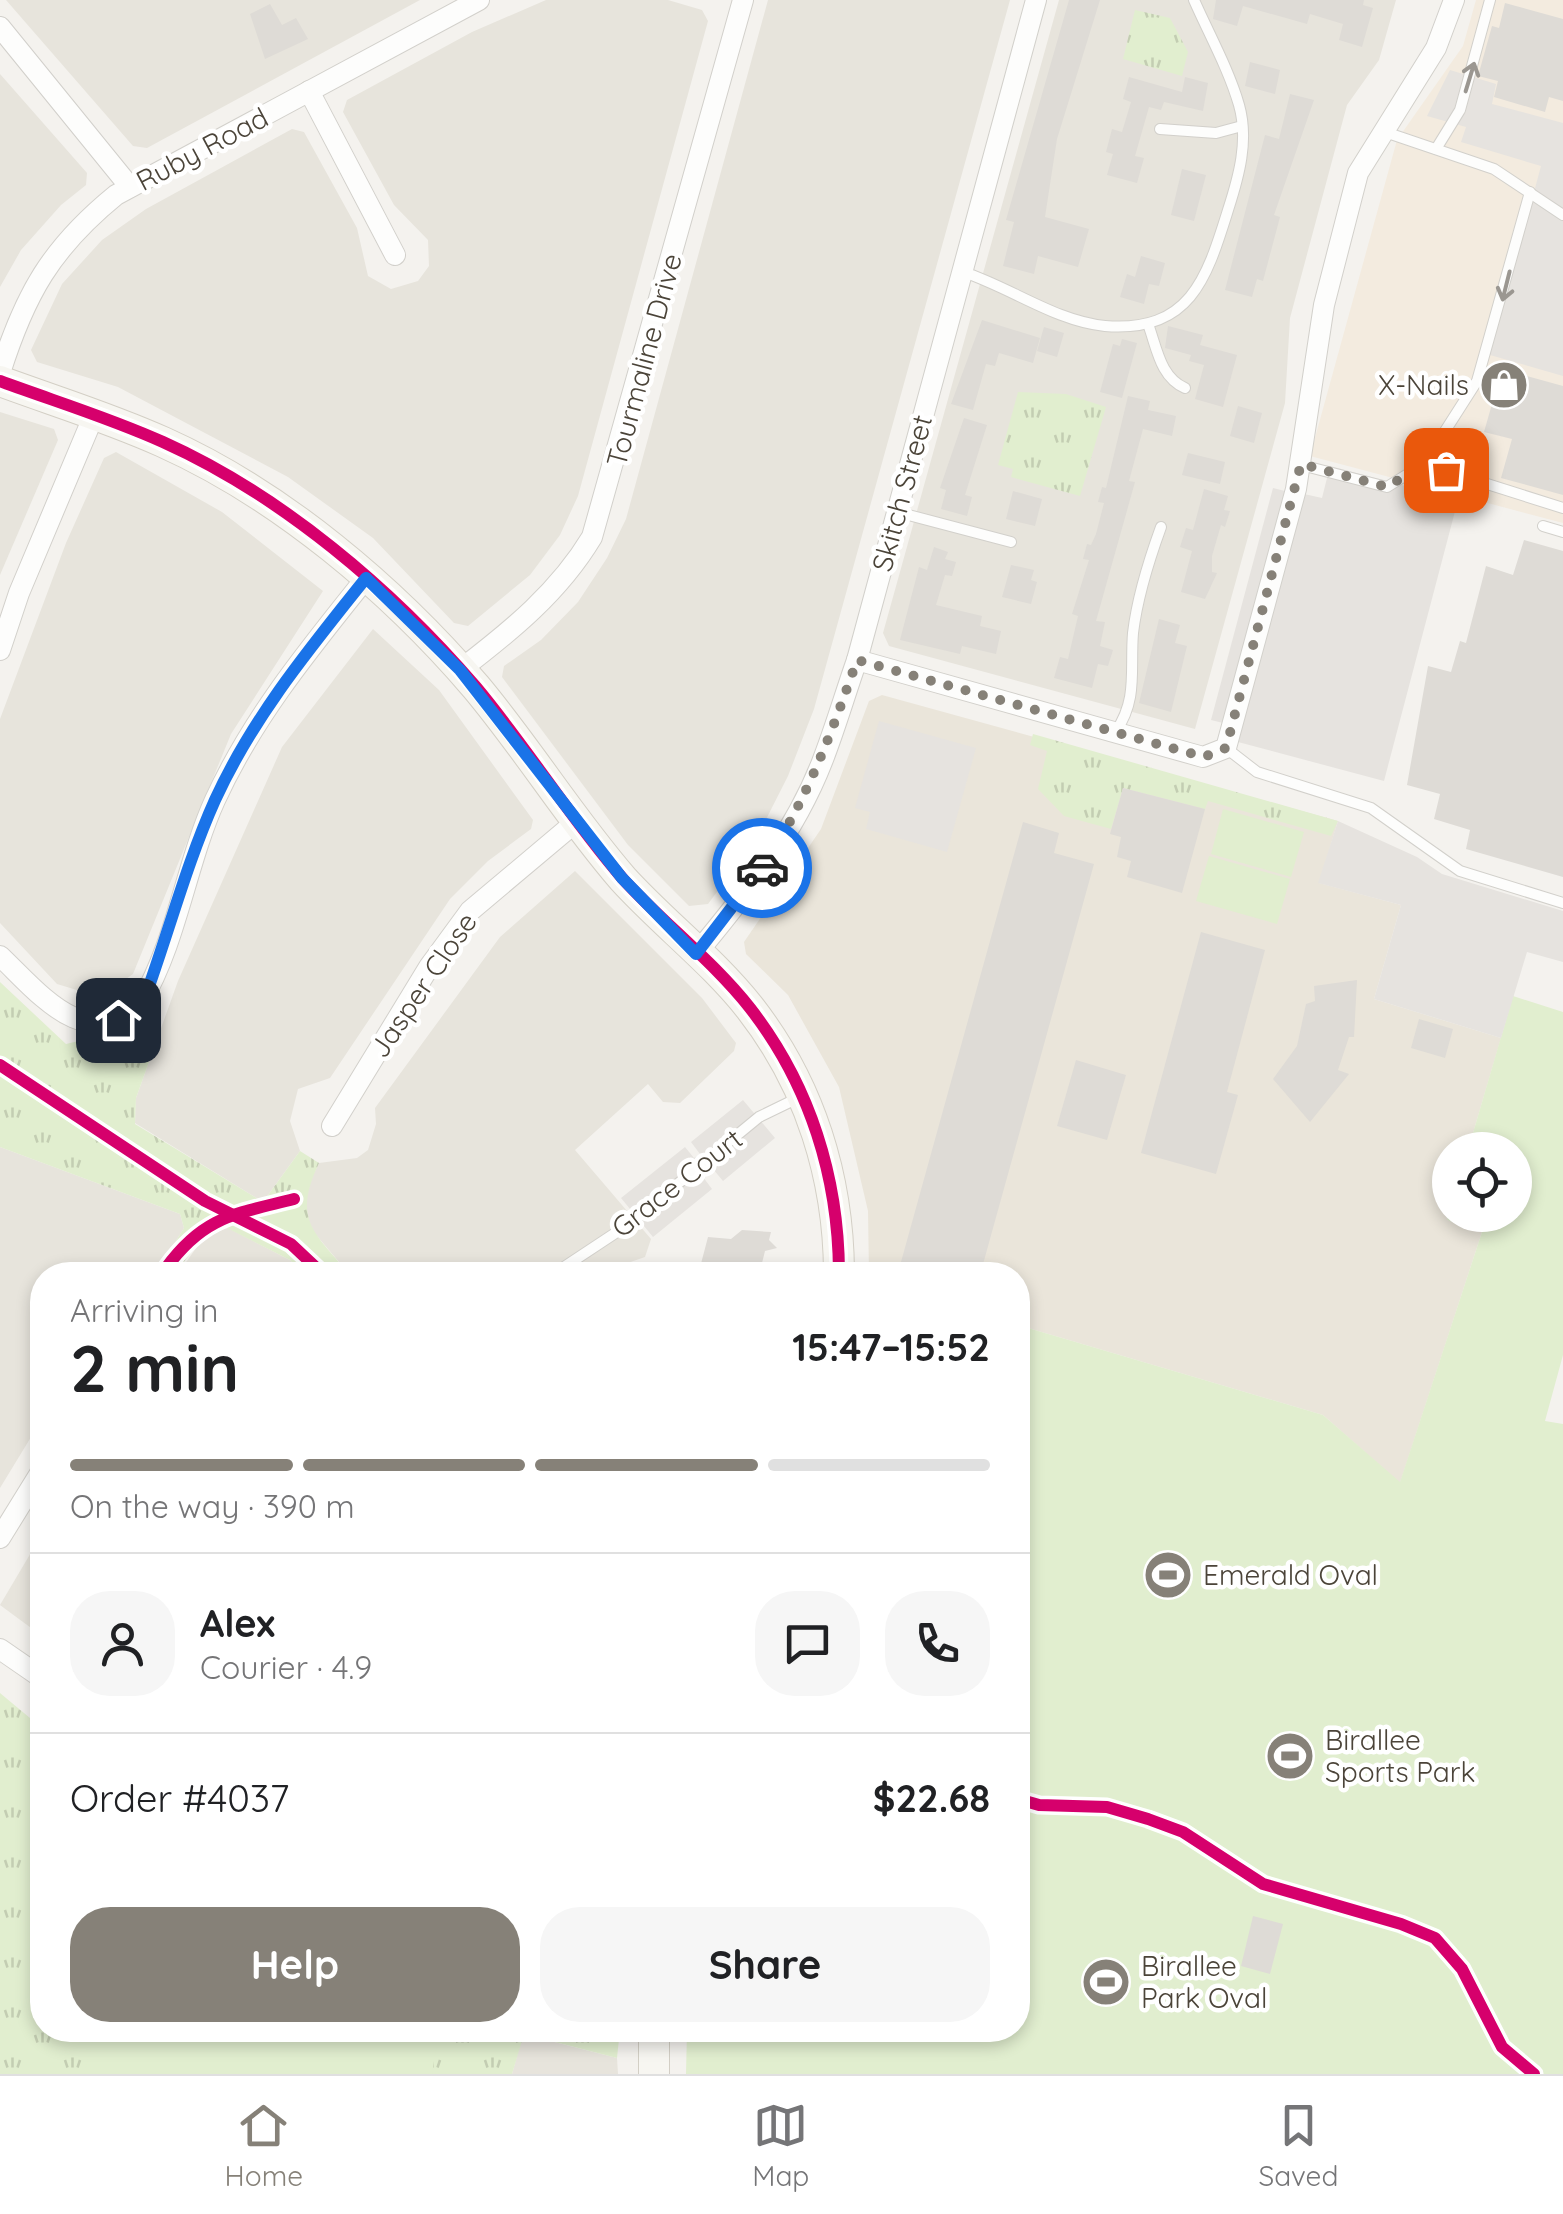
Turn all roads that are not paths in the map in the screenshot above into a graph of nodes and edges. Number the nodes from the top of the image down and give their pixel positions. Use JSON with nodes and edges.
{"nodes":[{"id":1,"x":479,"y":0,"type":"edge"},
{"id":2,"x":743,"y":0,"type":"edge"},
{"id":3,"x":1036,"y":0,"type":"edge"},
{"id":4,"x":1194,"y":0,"type":"edge"},
{"id":5,"x":1454,"y":0,"type":"edge"},
{"id":6,"x":1490,"y":0,"type":"edge"},
{"id":7,"x":0,"y":28,"type":"edge"},
{"id":8,"x":309,"y":91,"type":"junction"},
{"id":9,"x":1242,"y":126,"type":"junction"},
{"id":10,"x":1160,"y":128,"type":"dead end"},
{"id":11,"x":1381,"y":131,"type":"junction"},
{"id":12,"x":1436,"y":149,"type":"junction"},
{"id":13,"x":130,"y":186,"type":"junction"},
{"id":14,"x":1530,"y":192,"type":"junction"},
{"id":15,"x":1563,"y":215,"type":"edge"},
{"id":16,"x":395,"y":255,"type":"dead end"},
{"id":17,"x":961,"y":271,"type":"junction"},
{"id":18,"x":1148,"y":324,"type":"junction"},
{"id":19,"x":0,"y":373,"type":"edge"},
{"id":20,"x":0,"y":381,"type":"edge"},
{"id":21,"x":1185,"y":388,"type":"dead end"},
{"id":22,"x":94,"y":415,"type":"junction"},
{"id":23,"x":1301,"y":464,"type":"junction"},
{"id":24,"x":1424,"y":464,"type":"junction"},
{"id":25,"x":1563,"y":508,"type":"edge"},
{"id":26,"x":897,"y":512,"type":"junction"},
{"id":27,"x":1543,"y":526,"type":"dead end"},
{"id":28,"x":1161,"y":527,"type":"dead end"},
{"id":29,"x":1563,"y":532,"type":"edge"},
{"id":30,"x":1011,"y":542,"type":"dead end"},
{"id":31,"x":366,"y":578,"type":"junction"},
{"id":32,"x":0,"y":650,"type":"edge"},
{"id":33,"x":857,"y":660,"type":"junction"},
{"id":34,"x":460,"y":670,"type":"junction"},
{"id":35,"x":1116,"y":731,"type":"junction"},
{"id":36,"x":1226,"y":748,"type":"junction"},
{"id":37,"x":577,"y":820,"type":"junction"},
{"id":38,"x":1563,"y":903,"type":"edge"},
{"id":39,"x":696,"y":954,"type":"junction"},
{"id":40,"x":0,"y":956,"type":"edge"},
{"id":41,"x":803,"y":1095,"type":"junction"},
{"id":42,"x":332,"y":1126,"type":"dead end"},
{"id":43,"x":572,"y":1262,"type":"edge"},
{"id":44,"x":838,"y":1262,"type":"edge"},
{"id":45,"x":30,"y":1489,"type":"edge"},
{"id":46,"x":0,"y":1538,"type":"edge"},
{"id":47,"x":0,"y":1649,"type":"edge"},
{"id":48,"x":30,"y":1670,"type":"edge"},
{"id":49,"x":654,"y":2042,"type":"edge"},
{"id":50,"x":654,"y":2074,"type":"edge"}],
"edges":[{"from":1,"to":8,"type":"street","name":"Ruby Road"},
{"from":2,"to":34,"type":"street","name":"Tourmaline Drive"},
{"from":3,"to":17,"type":"street","name":"Skitch Street"},
{"from":4,"to":9,"type":"lane"},
{"from":5,"to":11,"type":"street"},
{"from":12,"to":6,"type":"lane","one_way":true},
{"from":7,"to":13,"type":"street"},
{"from":8,"to":13,"type":"street","name":"Ruby Road"},
{"from":8,"to":16,"type":"street"},
{"from":9,"to":10,"type":"lane"},
{"from":9,"to":18,"type":"lane"},
{"from":11,"to":12,"type":"lane"},
{"from":11,"to":23,"type":"street"},
{"from":12,"to":14,"type":"lane"},
{"from":13,"to":19,"type":"street","name":"Ruby Road"},
{"from":14,"to":15,"type":"lane"},
{"from":14,"to":24,"type":"lane","one_way":true},
{"from":17,"to":18,"type":"lane"},
{"from":17,"to":26,"type":"street","name":"Skitch Street"},
{"from":18,"to":21,"type":"lane"},
{"from":20,"to":22,"type":"street"},
{"from":22,"to":31,"type":"street"},
{"from":22,"to":32,"type":"street"},
{"from":23,"to":24,"type":"lane"},
{"from":23,"to":36,"type":"street"},
{"from":24,"to":25,"type":"lane"},
{"from":26,"to":30,"type":"lane"},
{"from":26,"to":33,"type":"street","name":"Skitch Street"},
{"from":27,"to":29,"type":"lane"},
{"from":28,"to":35,"type":"lane"},
{"from":31,"to":34,"type":"street"},
{"from":31,"to":40,"type":"street"},
{"from":33,"to":35,"type":"street"},
{"from":33,"to":39,"type":"street","name":"Skitch Street"},
{"from":34,"to":37,"type":"street"},
{"from":35,"to":36,"type":"street"},
{"from":36,"to":38,"type":"lane"},
{"from":37,"to":39,"type":"street"},
{"from":37,"to":42,"type":"street","name":"Jasper Close"},
{"from":39,"to":41,"type":"street"},
{"from":41,"to":43,"type":"lane","name":"Grace Court"},
{"from":41,"to":44,"type":"street"},
{"from":45,"to":46,"type":"street"},
{"from":47,"to":48,"type":"street"},
{"from":49,"to":50,"type":"street"}]}
